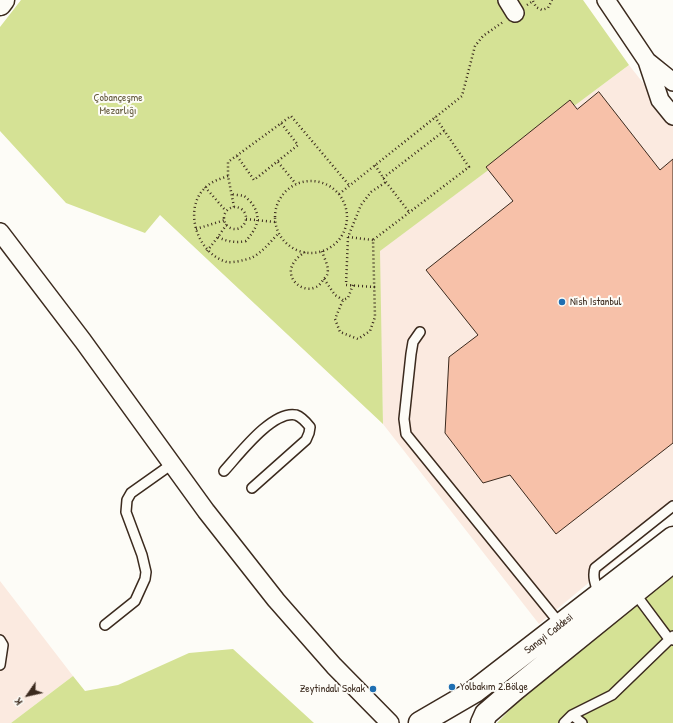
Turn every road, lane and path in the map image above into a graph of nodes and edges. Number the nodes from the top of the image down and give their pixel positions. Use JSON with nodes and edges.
{"nodes":[{"id":1,"x":3,"y":0,"type":"edge"},
{"id":2,"x":533,"y":0,"type":"edge"},
{"id":3,"x":552,"y":0,"type":"edge"},
{"id":4,"x":606,"y":0,"type":"edge"},
{"id":5,"x":0,"y":4,"type":"edge"},
{"id":6,"x":511,"y":7,"type":"edge"},
{"id":7,"x":647,"y":61,"type":"junction"},
{"id":8,"x":673,"y":82,"type":"edge"},
{"id":9,"x":673,"y":116,"type":"edge"},
{"id":10,"x":435,"y":117,"type":"junction"},
{"id":11,"x":281,"y":123,"type":"junction"},
{"id":12,"x":444,"y":131,"type":"junction"},
{"id":13,"x":237,"y":156,"type":"junction"},
{"id":14,"x":278,"y":162,"type":"junction"},
{"id":15,"x":375,"y":165,"type":"junction"},
{"id":16,"x":228,"y":176,"type":"junction"},
{"id":17,"x":383,"y":178,"type":"junction"},
{"id":18,"x":386,"y":182,"type":"junction"},
{"id":19,"x":296,"y":184,"type":"junction"},
{"id":20,"x":349,"y":185,"type":"junction"},
{"id":21,"x":206,"y":187,"type":"junction"},
{"id":22,"x":232,"y":194,"type":"junction"},
{"id":23,"x":339,"y":194,"type":"junction"},
{"id":24,"x":234,"y":207,"type":"junction"},
{"id":25,"x":226,"y":211,"type":"junction"},
{"id":26,"x":409,"y":212,"type":"junction"},
{"id":27,"x":246,"y":219,"type":"junction"},
{"id":28,"x":225,"y":220,"type":"junction"},
{"id":29,"x":258,"y":221,"type":"junction"},
{"id":30,"x":275,"y":222,"type":"junction"},
{"id":31,"x":226,"y":224,"type":"junction"},
{"id":32,"x":196,"y":229,"type":"junction"},
{"id":33,"x":0,"y":232,"type":"edge"},
{"id":34,"x":279,"y":233,"type":"junction"},
{"id":35,"x":218,"y":237,"type":"junction"},
{"id":36,"x":348,"y":237,"type":"junction"},
{"id":37,"x":374,"y":240,"type":"junction"},
{"id":38,"x":207,"y":251,"type":"junction"},
{"id":39,"x":322,"y":251,"type":"junction"},
{"id":40,"x":305,"y":252,"type":"junction"},
{"id":41,"x":324,"y":279,"type":"junction"},
{"id":42,"x":353,"y":285,"type":"junction"},
{"id":43,"x":375,"y":287,"type":"junction"},
{"id":44,"x":343,"y":300,"type":"junction"},
{"id":45,"x":420,"y":332,"type":"dead end"},
{"id":46,"x":172,"y":464,"type":"junction"},
{"id":47,"x":224,"y":471,"type":"dead end"},
{"id":48,"x":252,"y":488,"type":"dead end"},
{"id":49,"x":673,"y":506,"type":"edge"},
{"id":50,"x":673,"y":538,"type":"edge"},
{"id":51,"x":673,"y":561,"type":"edge"},
{"id":52,"x":634,"y":592,"type":"junction"},
{"id":53,"x":599,"y":595,"type":"junction"},
{"id":54,"x":105,"y":625,"type":"dead end"},
{"id":55,"x":561,"y":625,"type":"junction"},
{"id":56,"x":672,"y":638,"type":"edge"},
{"id":57,"x":0,"y":640,"type":"edge"},
{"id":58,"x":544,"y":650,"type":"junction"},
{"id":59,"x":0,"y":665,"type":"edge"},
{"id":60,"x":452,"y":704,"type":"junction"},
{"id":61,"x":572,"y":715,"type":"junction"},
{"id":62,"x":390,"y":723,"type":"edge"},
{"id":63,"x":420,"y":723,"type":"edge"},
{"id":64,"x":474,"y":723,"type":"edge"},
{"id":65,"x":482,"y":723,"type":"edge"},
{"id":66,"x":564,"y":723,"type":"edge"},
{"id":67,"x":582,"y":723,"type":"edge"}],
"edges":[{"from":1,"to":5,"type":"main road"},
{"from":2,"to":3,"type":"path"},
{"from":2,"to":6,"type":"path"},
{"from":4,"to":7,"type":"street"},
{"from":6,"to":10,"type":"path"},
{"from":7,"to":8,"type":"street"},
{"from":7,"to":9,"type":"street"},
{"from":10,"to":12,"type":"path"},
{"from":10,"to":15,"type":"path"},
{"from":11,"to":13,"type":"path"},
{"from":11,"to":14,"type":"path"},
{"from":11,"to":20,"type":"path"},
{"from":12,"to":17,"type":"path"},
{"from":12,"to":26,"type":"path"},
{"from":13,"to":14,"type":"path"},
{"from":13,"to":16,"type":"path"},
{"from":14,"to":19,"type":"path"},
{"from":15,"to":17,"type":"path"},
{"from":15,"to":20,"type":"path"},
{"from":16,"to":21,"type":"path"},
{"from":16,"to":22,"type":"path"},
{"from":17,"to":18,"type":"path"},
{"from":18,"to":26,"type":"path"},
{"from":18,"to":36,"type":"path"},
{"from":19,"to":23,"type":"path"},
{"from":19,"to":30,"type":"path"},
{"from":20,"to":23,"type":"path"},
{"from":21,"to":25,"type":"path"},
{"from":21,"to":32,"type":"path"},
{"from":22,"to":24,"type":"path"},
{"from":22,"to":29,"type":"path"},
{"from":23,"to":39,"type":"path"},
{"from":24,"to":25,"type":"path"},
{"from":24,"to":27,"type":"path"},
{"from":25,"to":28,"type":"path"},
{"from":26,"to":37,"type":"path"},
{"from":27,"to":29,"type":"path"},
{"from":27,"to":31,"type":"path"},
{"from":28,"to":31,"type":"path"},
{"from":28,"to":32,"type":"path"},
{"from":29,"to":30,"type":"path"},
{"from":29,"to":35,"type":"path"},
{"from":30,"to":34,"type":"path"},
{"from":31,"to":35,"type":"path"},
{"from":32,"to":38,"type":"path"},
{"from":33,"to":46,"type":"street"},
{"from":34,"to":38,"type":"path"},
{"from":34,"to":40,"type":"path"},
{"from":35,"to":38,"type":"path"},
{"from":36,"to":37,"type":"path"},
{"from":36,"to":42,"type":"path"},
{"from":37,"to":43,"type":"path"},
{"from":39,"to":40,"type":"path"},
{"from":39,"to":41,"type":"path"},
{"from":40,"to":41,"type":"path"},
{"from":41,"to":44,"type":"path"},
{"from":42,"to":43,"type":"path"},
{"from":42,"to":44,"type":"path"},
{"from":43,"to":44,"type":"path"},
{"from":45,"to":55,"type":"lane"},
{"from":46,"to":54,"type":"lane"},
{"from":46,"to":62,"type":"street"},
{"from":47,"to":48,"type":"lane"},
{"from":49,"to":53,"type":"lane"},
{"from":50,"to":53,"type":"main road","name":"Sanayi Caddesi"},
{"from":51,"to":52,"type":"main road","name":"Sanayi Caddesi"},
{"from":52,"to":56,"type":"lane"},
{"from":52,"to":58,"type":"main road","name":"Sanayi Caddesi"},
{"from":53,"to":55,"type":"main road","name":"Sanayi Caddesi"},
{"from":55,"to":58,"type":"main road","name":"Sanayi Caddesi"},
{"from":56,"to":61,"type":"lane"},
{"from":57,"to":59,"type":"lane"},
{"from":58,"to":60,"type":"main road","name":"Sanayi Caddesi"},
{"from":58,"to":65,"type":"main road","name":"Sanayi Caddesi"},
{"from":60,"to":63,"type":"main road","name":"Sanayi Caddesi"},
{"from":60,"to":64,"type":"main road"},
{"from":61,"to":66,"type":"lane"},
{"from":61,"to":67,"type":"lane"}]}
